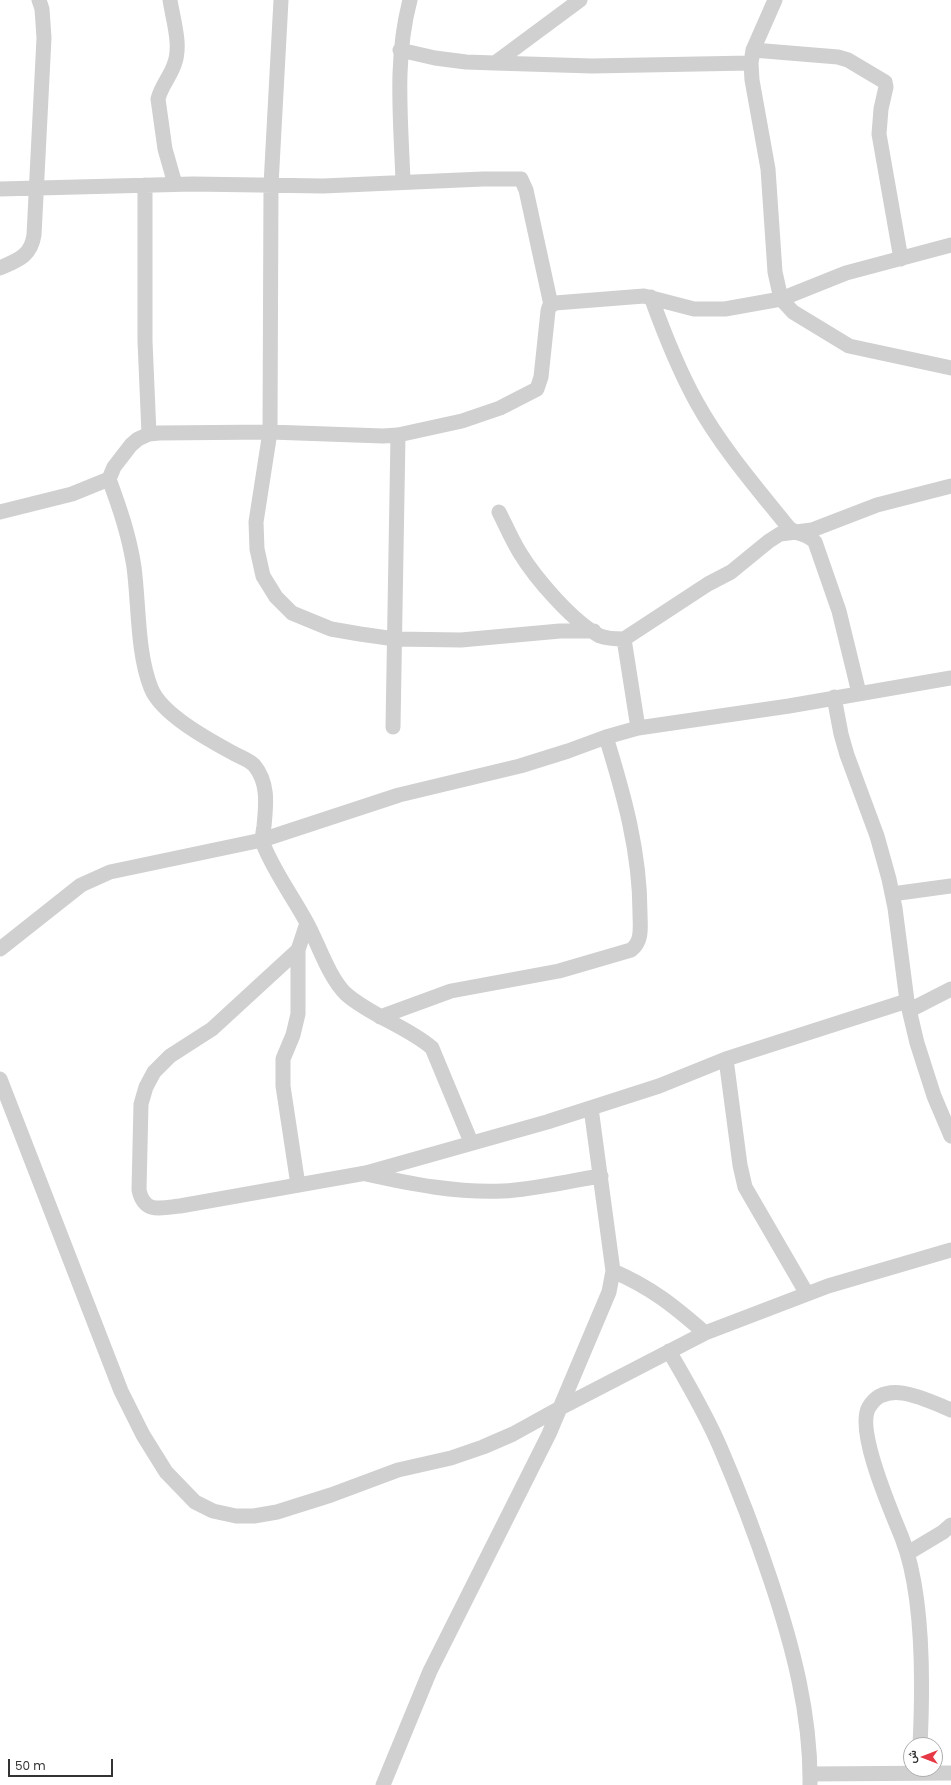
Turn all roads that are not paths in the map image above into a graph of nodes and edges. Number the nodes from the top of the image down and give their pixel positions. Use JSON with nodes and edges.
{"nodes":[{"id":1,"x":39,"y":0,"type":"edge"},
{"id":2,"x":170,"y":0,"type":"edge"},
{"id":3,"x":281,"y":0,"type":"edge"},
{"id":4,"x":410,"y":0,"type":"edge"},
{"id":5,"x":580,"y":0,"type":"edge"},
{"id":6,"x":775,"y":0,"type":"edge"},
{"id":7,"x":400,"y":50,"type":"junction"},
{"id":8,"x":752,"y":56,"type":"junction"},
{"id":9,"x":495,"y":64,"type":"junction"},
{"id":10,"x":403,"y":182,"type":"junction"},
{"id":11,"x":175,"y":184,"type":"junction"},
{"id":12,"x":145,"y":185,"type":"junction"},
{"id":13,"x":271,"y":185,"type":"junction"},
{"id":14,"x":36,"y":187,"type":"junction"},
{"id":15,"x":0,"y":188,"type":"edge"},
{"id":16,"x":951,"y":245,"type":"edge"},
{"id":17,"x":901,"y":260,"type":"junction"},
{"id":18,"x":0,"y":268,"type":"edge"},
{"id":19,"x":651,"y":297,"type":"junction"},
{"id":20,"x":781,"y":299,"type":"junction"},
{"id":21,"x":551,"y":305,"type":"junction"},
{"id":22,"x":951,"y":368,"type":"edge"},
{"id":23,"x":270,"y":432,"type":"junction"},
{"id":24,"x":149,"y":434,"type":"junction"},
{"id":25,"x":398,"y":435,"type":"junction"},
{"id":26,"x":109,"y":479,"type":"junction"},
{"id":27,"x":951,"y":486,"type":"edge"},
{"id":28,"x":0,"y":512,"type":"edge"},
{"id":29,"x":499,"y":512,"type":"dead end"},
{"id":30,"x":795,"y":532,"type":"junction"},
{"id":31,"x":594,"y":631,"type":"junction"},
{"id":32,"x":395,"y":639,"type":"junction"},
{"id":33,"x":624,"y":639,"type":"junction"},
{"id":34,"x":951,"y":678,"type":"edge"},
{"id":35,"x":859,"y":693,"type":"junction"},
{"id":36,"x":834,"y":697,"type":"junction"},
{"id":37,"x":393,"y":727,"type":"dead end"},
{"id":38,"x":638,"y":728,"type":"junction"},
{"id":39,"x":606,"y":737,"type":"junction"},
{"id":40,"x":262,"y":840,"type":"junction"},
{"id":41,"x":951,"y":886,"type":"edge"},
{"id":42,"x":892,"y":894,"type":"junction"},
{"id":43,"x":307,"y":923,"type":"junction"},
{"id":44,"x":0,"y":949,"type":"edge"},
{"id":45,"x":298,"y":950,"type":"junction"},
{"id":46,"x":951,"y":989,"type":"edge"},
{"id":47,"x":908,"y":1006,"type":"junction"},
{"id":48,"x":380,"y":1017,"type":"junction"},
{"id":49,"x":726,"y":1059,"type":"junction"},
{"id":50,"x":0,"y":1079,"type":"edge"},
{"id":51,"x":591,"y":1108,"type":"junction"},
{"id":52,"x":951,"y":1136,"type":"edge"},
{"id":53,"x":471,"y":1142,"type":"junction"},
{"id":54,"x":366,"y":1174,"type":"junction"},
{"id":55,"x":601,"y":1176,"type":"junction"},
{"id":56,"x":298,"y":1185,"type":"junction"},
{"id":57,"x":951,"y":1250,"type":"edge"},
{"id":58,"x":613,"y":1271,"type":"junction"},
{"id":59,"x":807,"y":1294,"type":"junction"},
{"id":60,"x":705,"y":1334,"type":"junction"},
{"id":61,"x":669,"y":1351,"type":"junction"},
{"id":62,"x":560,"y":1408,"type":"junction"},
{"id":63,"x":951,"y":1410,"type":"edge"},
{"id":64,"x":951,"y":1525,"type":"edge"},
{"id":65,"x":908,"y":1553,"type":"junction"},
{"id":66,"x":920,"y":1737,"type":"edge"},
{"id":67,"x":903,"y":1772,"type":"edge"},
{"id":68,"x":810,"y":1780,"type":"edge"},
{"id":69,"x":383,"y":1785,"type":"edge"}],
"edges":[{"from":1,"to":14,"type":"street"},
{"from":2,"to":11,"type":"street"},
{"from":3,"to":13,"type":"street"},
{"from":4,"to":7,"type":"street"},
{"from":5,"to":9,"type":"street"},
{"from":6,"to":8,"type":"street"},
{"from":7,"to":9,"type":"street"},
{"from":7,"to":10,"type":"street"},
{"from":8,"to":9,"type":"street"},
{"from":8,"to":17,"type":"street"},
{"from":8,"to":20,"type":"street"},
{"from":10,"to":13,"type":"street"},
{"from":10,"to":21,"type":"street"},
{"from":11,"to":12,"type":"street"},
{"from":11,"to":13,"type":"street"},
{"from":12,"to":14,"type":"street"},
{"from":12,"to":24,"type":"street"},
{"from":13,"to":23,"type":"street"},
{"from":14,"to":15,"type":"street"},
{"from":14,"to":18,"type":"street"},
{"from":16,"to":17,"type":"street"},
{"from":17,"to":20,"type":"street"},
{"from":19,"to":20,"type":"street"},
{"from":19,"to":21,"type":"street"},
{"from":19,"to":30,"type":"street"},
{"from":20,"to":22,"type":"street"},
{"from":21,"to":25,"type":"street"},
{"from":23,"to":24,"type":"street"},
{"from":23,"to":25,"type":"street"},
{"from":23,"to":32,"type":"street"},
{"from":24,"to":26,"type":"street"},
{"from":25,"to":32,"type":"street"},
{"from":26,"to":28,"type":"street"},
{"from":26,"to":40,"type":"street"},
{"from":27,"to":30,"type":"street"},
{"from":29,"to":31,"type":"street"},
{"from":30,"to":33,"type":"street"},
{"from":30,"to":35,"type":"street"},
{"from":31,"to":32,"type":"street"},
{"from":31,"to":33,"type":"street"},
{"from":32,"to":37,"type":"street"},
{"from":33,"to":38,"type":"street"},
{"from":34,"to":35,"type":"street"},
{"from":35,"to":36,"type":"street"},
{"from":36,"to":38,"type":"street"},
{"from":36,"to":42,"type":"street"},
{"from":38,"to":39,"type":"street"},
{"from":39,"to":40,"type":"street"},
{"from":39,"to":48,"type":"street"},
{"from":40,"to":43,"type":"street"},
{"from":40,"to":44,"type":"street"},
{"from":41,"to":42,"type":"street"},
{"from":42,"to":47,"type":"street"},
{"from":43,"to":45,"type":"street"},
{"from":43,"to":48,"type":"street"},
{"from":45,"to":56,"type":"street"},
{"from":45,"to":56,"type":"street"},
{"from":46,"to":47,"type":"street"},
{"from":47,"to":49,"type":"street"},
{"from":47,"to":52,"type":"street"},
{"from":48,"to":53,"type":"street"},
{"from":49,"to":51,"type":"street"},
{"from":49,"to":59,"type":"street"},
{"from":50,"to":62,"type":"street"},
{"from":51,"to":53,"type":"street"},
{"from":51,"to":55,"type":"street"},
{"from":53,"to":54,"type":"street"},
{"from":54,"to":55,"type":"street"},
{"from":54,"to":56,"type":"street"},
{"from":55,"to":58,"type":"street"},
{"from":57,"to":59,"type":"street"},
{"from":58,"to":60,"type":"street"},
{"from":58,"to":62,"type":"street"},
{"from":59,"to":60,"type":"street"},
{"from":60,"to":61,"type":"street"},
{"from":61,"to":62,"type":"street"},
{"from":61,"to":68,"type":"street"},
{"from":62,"to":69,"type":"street"},
{"from":63,"to":65,"type":"street"},
{"from":64,"to":65,"type":"street"},
{"from":65,"to":66,"type":"street"},
{"from":67,"to":68,"type":"street"}]}
